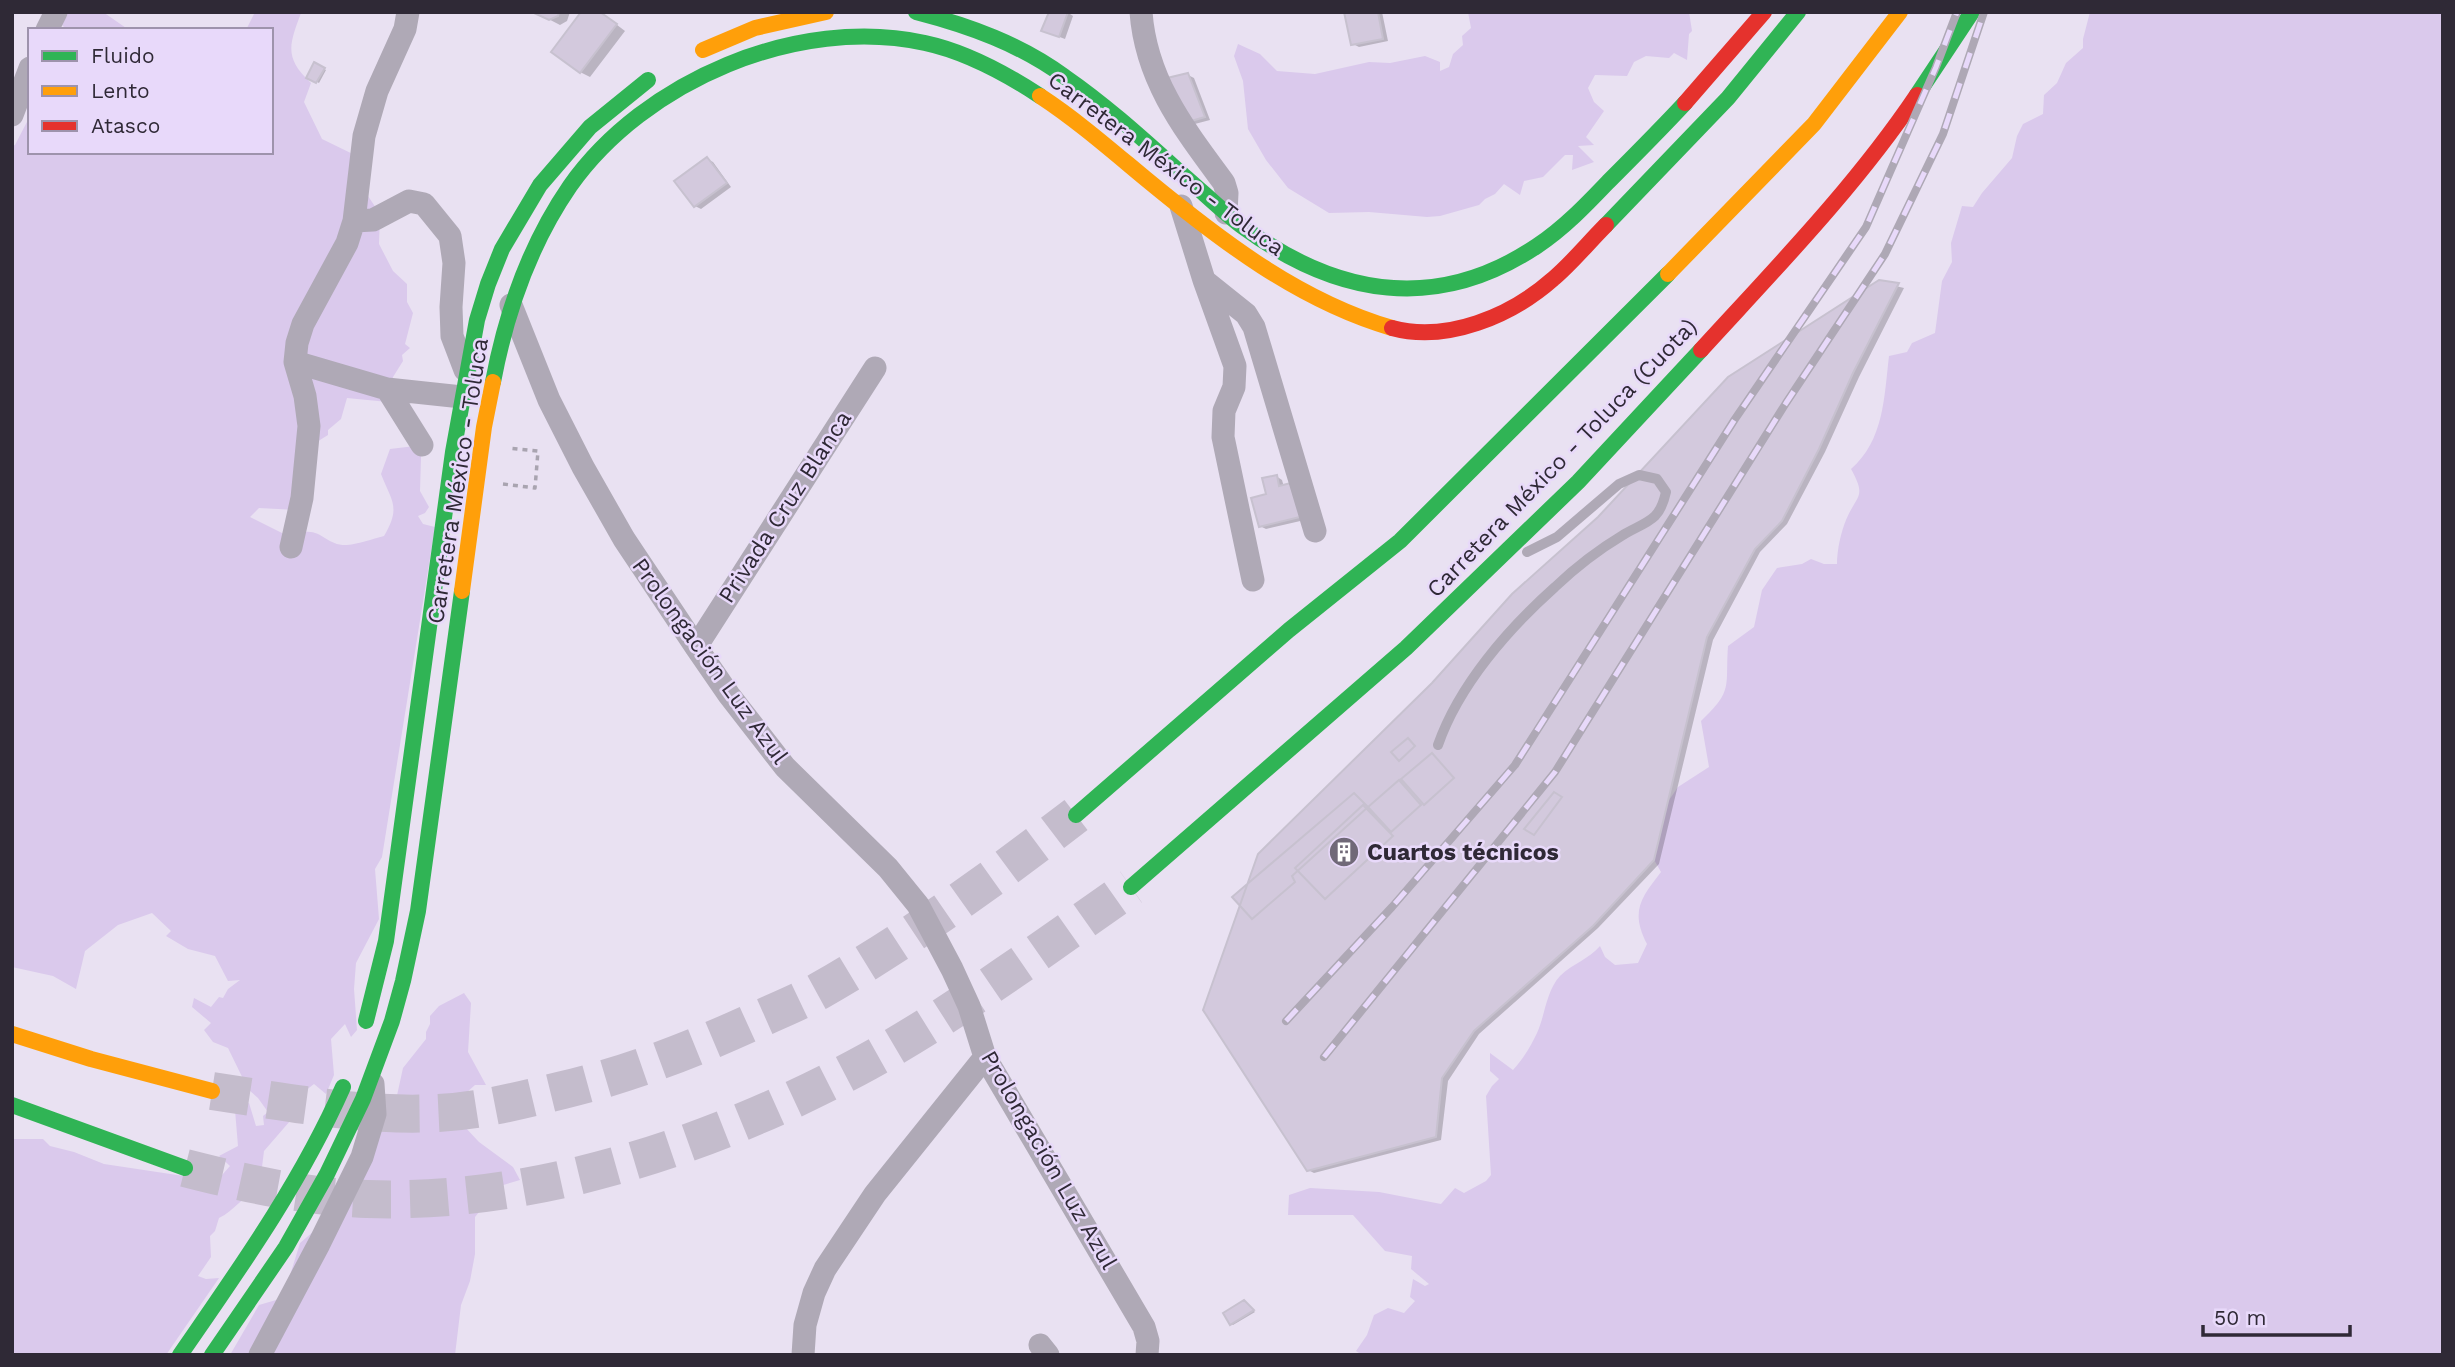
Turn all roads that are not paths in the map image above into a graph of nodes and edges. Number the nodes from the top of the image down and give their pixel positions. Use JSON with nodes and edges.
{"nodes":[{"id":1,"x":56,"y":12,"type":"edge"},
{"id":2,"x":408,"y":12,"type":"edge"},
{"id":3,"x":826,"y":12,"type":"edge"},
{"id":4,"x":916,"y":12,"type":"edge"},
{"id":5,"x":1141,"y":12,"type":"edge"},
{"id":6,"x":1765,"y":12,"type":"edge"},
{"id":7,"x":1798,"y":12,"type":"edge"},
{"id":8,"x":1900,"y":12,"type":"edge"},
{"id":9,"x":1972,"y":12,"type":"edge"},
{"id":10,"x":48,"y":28,"type":"edge"},
{"id":11,"x":687,"y":57,"type":"dead end"},
{"id":12,"x":664,"y":70,"type":"dead end"},
{"id":13,"x":28,"y":73,"type":"edge"},
{"id":14,"x":12,"y":115,"type":"edge"},
{"id":15,"x":1181,"y":206,"type":"junction"},
{"id":16,"x":1226,"y":213,"type":"junction"},
{"id":17,"x":354,"y":221,"type":"junction"},
{"id":18,"x":1203,"y":280,"type":"junction"},
{"id":19,"x":511,"y":305,"type":"junction"},
{"id":20,"x":295,"y":362,"type":"junction"},
{"id":21,"x":875,"y":368,"type":"dead end"},
{"id":22,"x":466,"y":373,"type":"junction"},
{"id":23,"x":387,"y":388,"type":"junction"},
{"id":24,"x":462,"y":397,"type":"junction"},
{"id":25,"x":422,"y":445,"type":"dead end"},
{"id":26,"x":1315,"y":531,"type":"dead end"},
{"id":27,"x":291,"y":547,"type":"dead end"},
{"id":28,"x":1484,"y":573,"type":"junction"},
{"id":29,"x":1253,"y":580,"type":"dead end"},
{"id":30,"x":696,"y":647,"type":"junction"},
{"id":31,"x":1438,"y":745,"type":"dead end"},
{"id":32,"x":1076,"y":815,"type":"tunnel mouth"},
{"id":33,"x":1131,"y":887,"type":"tunnel mouth"},
{"id":34,"x":12,"y":1034,"type":"edge"},
{"id":35,"x":361,"y":1040,"type":"dead end"},
{"id":36,"x":985,"y":1057,"type":"junction"},
{"id":37,"x":349,"y":1073,"type":"dead end"},
{"id":38,"x":373,"y":1075,"type":"junction"},
{"id":39,"x":212,"y":1091,"type":"tunnel mouth"},
{"id":40,"x":12,"y":1105,"type":"edge"},
{"id":41,"x":184,"y":1168,"type":"tunnel mouth"},
{"id":42,"x":180,"y":1355,"type":"edge"},
{"id":43,"x":212,"y":1355,"type":"edge"},
{"id":44,"x":260,"y":1355,"type":"edge"},
{"id":45,"x":803,"y":1355,"type":"edge"},
{"id":46,"x":1147,"y":1355,"type":"edge"}],
"edges":[{"from":1,"to":10,"type":"street"},
{"from":2,"to":17,"type":"street"},
{"from":3,"to":11,"type":"main road"},
{"from":4,"to":16,"type":"main road","name":"Carretera México - Toluca"},
{"from":5,"to":16,"type":"street"},
{"from":6,"to":16,"type":"main road","name":"Carretera México - Toluca"},
{"from":7,"to":15,"type":"main road","name":"Carretera México - Toluca"},
{"from":8,"to":32,"type":"main road"},
{"from":9,"to":28,"type":"main road","name":"Carretera México - Toluca (Cuota)"},
{"from":12,"to":22,"type":"main road","name":"Carretera México - Toluca"},
{"from":13,"to":14,"type":"street"},
{"from":15,"to":18,"type":"street"},
{"from":15,"to":19,"type":"main road","name":"Carretera México - Toluca"},
{"from":17,"to":20,"type":"street"},
{"from":17,"to":22,"type":"street"},
{"from":18,"to":26,"type":"street"},
{"from":18,"to":29,"type":"street"},
{"from":19,"to":30,"type":"street","name":"Prolongación Luz Azul"},
{"from":19,"to":38,"type":"main road","name":"Carretera México - Toluca"},
{"from":20,"to":23,"type":"street"},
{"from":20,"to":27,"type":"street"},
{"from":21,"to":30,"type":"street","name":"Privada Cruz Blanca"},
{"from":22,"to":24,"type":"main road","name":"Carretera México - Toluca"},
{"from":23,"to":24,"type":"street"},
{"from":23,"to":25,"type":"street"},
{"from":24,"to":35,"type":"main road","name":"Carretera México - Toluca"},
{"from":28,"to":31,"type":"lane"},
{"from":28,"to":33,"type":"main road","name":"Carretera México - Toluca (Cuota)"},
{"from":30,"to":36,"type":"street","name":"Prolongación Luz Azul"},
{"from":34,"to":39,"type":"main road"},
{"from":36,"to":45,"type":"street"},
{"from":36,"to":46,"type":"street","name":"Prolongación Luz Azul"},
{"from":37,"to":42,"type":"main road"},
{"from":38,"to":43,"type":"main road","name":"Carretera México - Toluca"},
{"from":38,"to":44,"type":"street"},
{"from":40,"to":41,"type":"main road"}]}
